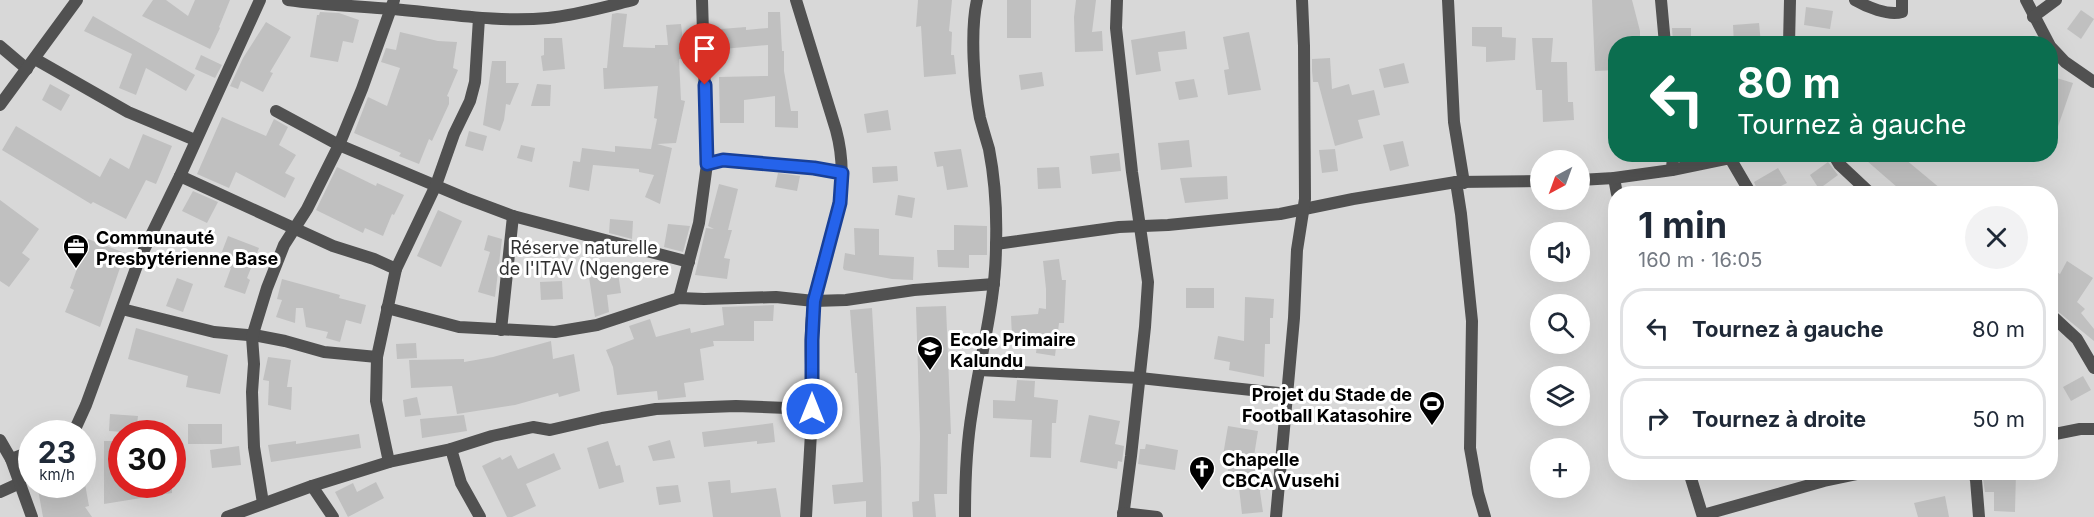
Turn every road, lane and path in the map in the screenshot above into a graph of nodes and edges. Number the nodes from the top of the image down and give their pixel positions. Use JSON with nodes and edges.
{"nodes":[{"id":1,"x":77,"y":0,"type":"edge"},
{"id":2,"x":260,"y":0,"type":"edge"},
{"id":3,"x":288,"y":0,"type":"edge"},
{"id":4,"x":633,"y":0,"type":"edge"},
{"id":5,"x":702,"y":0,"type":"edge"},
{"id":6,"x":796,"y":0,"type":"edge"},
{"id":7,"x":977,"y":0,"type":"edge"},
{"id":8,"x":1117,"y":0,"type":"edge"},
{"id":9,"x":1302,"y":0,"type":"edge"},
{"id":10,"x":1448,"y":0,"type":"edge"},
{"id":11,"x":1661,"y":0,"type":"edge"},
{"id":12,"x":1790,"y":0,"type":"edge"},
{"id":13,"x":1855,"y":0,"type":"edge"},
{"id":14,"x":1902,"y":0,"type":"edge"},
{"id":15,"x":2026,"y":0,"type":"edge"},
{"id":16,"x":2056,"y":0,"type":"edge"},
{"id":17,"x":393,"y":4,"type":"edge"},
{"id":18,"x":2033,"y":17,"type":"junction"},
{"id":19,"x":479,"y":18,"type":"junction"},
{"id":20,"x":1664,"y":36,"type":"edge"},
{"id":21,"x":1789,"y":36,"type":"edge"},
{"id":22,"x":2045,"y":36,"type":"edge"},
{"id":23,"x":0,"y":46,"type":"edge"},
{"id":24,"x":2058,"y":54,"type":"edge"},
{"id":25,"x":31,"y":64,"type":"junction"},
{"id":26,"x":2094,"y":82,"type":"edge"},
{"id":27,"x":0,"y":105,"type":"edge"},
{"id":28,"x":276,"y":111,"type":"dead end"},
{"id":29,"x":195,"y":140,"type":"junction"},
{"id":30,"x":339,"y":145,"type":"junction"},
{"id":31,"x":1672,"y":162,"type":"edge"},
{"id":32,"x":1708,"y":162,"type":"edge"},
{"id":33,"x":1738,"y":162,"type":"edge"},
{"id":34,"x":1843,"y":162,"type":"edge"},
{"id":35,"x":707,"y":164,"type":"junction"},
{"id":36,"x":1672,"y":170,"type":"junction"},
{"id":37,"x":842,"y":173,"type":"junction"},
{"id":38,"x":180,"y":176,"type":"junction"},
{"id":39,"x":1614,"y":178,"type":"junction"},
{"id":40,"x":1590,"y":179,"type":"edge"},
{"id":41,"x":1530,"y":181,"type":"edge"},
{"id":42,"x":1460,"y":183,"type":"junction"},
{"id":43,"x":436,"y":185,"type":"junction"},
{"id":44,"x":1616,"y":186,"type":"edge"},
{"id":45,"x":1748,"y":186,"type":"edge"},
{"id":46,"x":1864,"y":186,"type":"edge"},
{"id":47,"x":1303,"y":210,"type":"junction"},
{"id":48,"x":513,"y":216,"type":"junction"},
{"id":49,"x":1140,"y":226,"type":"junction"},
{"id":50,"x":294,"y":229,"type":"junction"},
{"id":51,"x":996,"y":244,"type":"junction"},
{"id":52,"x":689,"y":262,"type":"junction"},
{"id":53,"x":396,"y":269,"type":"junction"},
{"id":54,"x":994,"y":284,"type":"junction"},
{"id":55,"x":680,"y":298,"type":"junction"},
{"id":56,"x":814,"y":301,"type":"junction"},
{"id":57,"x":387,"y":308,"type":"junction"},
{"id":58,"x":122,"y":309,"type":"junction"},
{"id":59,"x":2058,"y":321,"type":"edge"},
{"id":60,"x":501,"y":330,"type":"junction"},
{"id":61,"x":252,"y":337,"type":"junction"},
{"id":62,"x":377,"y":357,"type":"junction"},
{"id":63,"x":2094,"y":368,"type":"edge"},
{"id":64,"x":979,"y":370,"type":"junction"},
{"id":65,"x":1140,"y":378,"type":"junction"},
{"id":66,"x":1288,"y":394,"type":"junction"},
{"id":67,"x":812,"y":409,"type":"junction"},
{"id":68,"x":79,"y":420,"type":"edge"},
{"id":69,"x":2094,"y":429,"type":"edge"},
{"id":70,"x":2058,"y":433,"type":"edge"},
{"id":71,"x":0,"y":440,"type":"edge"},
{"id":72,"x":451,"y":449,"type":"junction"},
{"id":73,"x":18,"y":456,"type":"edge"},
{"id":74,"x":11,"y":459,"type":"junction"},
{"id":75,"x":389,"y":462,"type":"junction"},
{"id":76,"x":18,"y":478,"type":"edge"},
{"id":77,"x":1692,"y":480,"type":"edge"},
{"id":78,"x":1829,"y":480,"type":"edge"},
{"id":79,"x":1976,"y":480,"type":"edge"},
{"id":80,"x":18,"y":484,"type":"edge"},
{"id":81,"x":312,"y":486,"type":"junction"},
{"id":82,"x":0,"y":492,"type":"edge"},
{"id":83,"x":25,"y":498,"type":"edge"},
{"id":84,"x":263,"y":503,"type":"junction"},
{"id":85,"x":1123,"y":515,"type":"edge"},
{"id":86,"x":1703,"y":516,"type":"edge"},
{"id":87,"x":32,"y":517,"type":"edge"},
{"id":88,"x":227,"y":517,"type":"edge"},
{"id":89,"x":333,"y":517,"type":"edge"},
{"id":90,"x":480,"y":517,"type":"edge"},
{"id":91,"x":806,"y":517,"type":"edge"},
{"id":92,"x":964,"y":517,"type":"edge"},
{"id":93,"x":1157,"y":517,"type":"edge"},
{"id":94,"x":1276,"y":517,"type":"edge"},
{"id":95,"x":1485,"y":517,"type":"edge"},
{"id":96,"x":1978,"y":517,"type":"edge"}],
"edges":[{"from":1,"to":25,"type":"street"},
{"from":2,"to":29,"type":"street"},
{"from":3,"to":17,"type":"street"},
{"from":4,"to":19,"type":"street"},
{"from":5,"to":35,"type":"street"},
{"from":6,"to":37,"type":"street"},
{"from":7,"to":51,"type":"street"},
{"from":8,"to":49,"type":"street"},
{"from":9,"to":47,"type":"street"},
{"from":10,"to":42,"type":"street"},
{"from":11,"to":20,"type":"street"},
{"from":12,"to":21,"type":"street"},
{"from":13,"to":14,"type":"street"},
{"from":15,"to":18,"type":"street"},
{"from":16,"to":18,"type":"street"},
{"from":17,"to":19,"type":"street"},
{"from":17,"to":30,"type":"street"},
{"from":18,"to":22,"type":"street"},
{"from":19,"to":43,"type":"street"},
{"from":23,"to":25,"type":"street"},
{"from":24,"to":26,"type":"street"},
{"from":25,"to":27,"type":"street"},
{"from":25,"to":29,"type":"street"},
{"from":28,"to":30,"type":"street"},
{"from":29,"to":38,"type":"street"},
{"from":30,"to":43,"type":"street"},
{"from":30,"to":50,"type":"street"},
{"from":31,"to":36,"type":"street"},
{"from":32,"to":36,"type":"street"},
{"from":33,"to":45,"type":"street"},
{"from":34,"to":46,"type":"street"},
{"from":35,"to":37,"type":"street"},
{"from":35,"to":52,"type":"street"},
{"from":36,"to":39,"type":"street"},
{"from":37,"to":56,"type":"street"},
{"from":38,"to":50,"type":"street"},
{"from":38,"to":58,"type":"street"},
{"from":39,"to":40,"type":"street"},
{"from":39,"to":44,"type":"street"},
{"from":41,"to":42,"type":"street"},
{"from":42,"to":47,"type":"street"},
{"from":42,"to":95,"type":"street"},
{"from":43,"to":48,"type":"street"},
{"from":43,"to":53,"type":"street"},
{"from":47,"to":49,"type":"street"},
{"from":47,"to":66,"type":"street"},
{"from":48,"to":52,"type":"street"},
{"from":48,"to":60,"type":"street"},
{"from":49,"to":51,"type":"street"},
{"from":49,"to":65,"type":"street"},
{"from":50,"to":53,"type":"street"},
{"from":50,"to":61,"type":"street"},
{"from":51,"to":54,"type":"street"},
{"from":52,"to":55,"type":"street"},
{"from":53,"to":57,"type":"street"},
{"from":54,"to":56,"type":"street"},
{"from":54,"to":64,"type":"street"},
{"from":55,"to":56,"type":"street"},
{"from":55,"to":60,"type":"street"},
{"from":56,"to":67,"type":"street"},
{"from":57,"to":60,"type":"street"},
{"from":57,"to":62,"type":"street"},
{"from":58,"to":61,"type":"street"},
{"from":58,"to":68,"type":"street"},
{"from":59,"to":63,"type":"street"},
{"from":61,"to":62,"type":"street"},
{"from":61,"to":84,"type":"street"},
{"from":62,"to":75,"type":"street"},
{"from":64,"to":65,"type":"street"},
{"from":64,"to":92,"type":"street"},
{"from":65,"to":66,"type":"street"},
{"from":65,"to":85,"type":"street"},
{"from":66,"to":94,"type":"street"},
{"from":67,"to":72,"type":"street"},
{"from":67,"to":91,"type":"street"},
{"from":69,"to":70,"type":"street"},
{"from":71,"to":74,"type":"street"},
{"from":72,"to":75,"type":"street"},
{"from":72,"to":90,"type":"street"},
{"from":73,"to":74,"type":"street"},
{"from":74,"to":76,"type":"street"},
{"from":75,"to":81,"type":"street"},
{"from":77,"to":86,"type":"street"},
{"from":78,"to":86,"type":"street"},
{"from":79,"to":96,"type":"street"},
{"from":80,"to":82,"type":"street"},
{"from":81,"to":84,"type":"street"},
{"from":81,"to":89,"type":"street"},
{"from":83,"to":87,"type":"street"},
{"from":84,"to":88,"type":"street"},
{"from":85,"to":93,"type":"street"}]}
